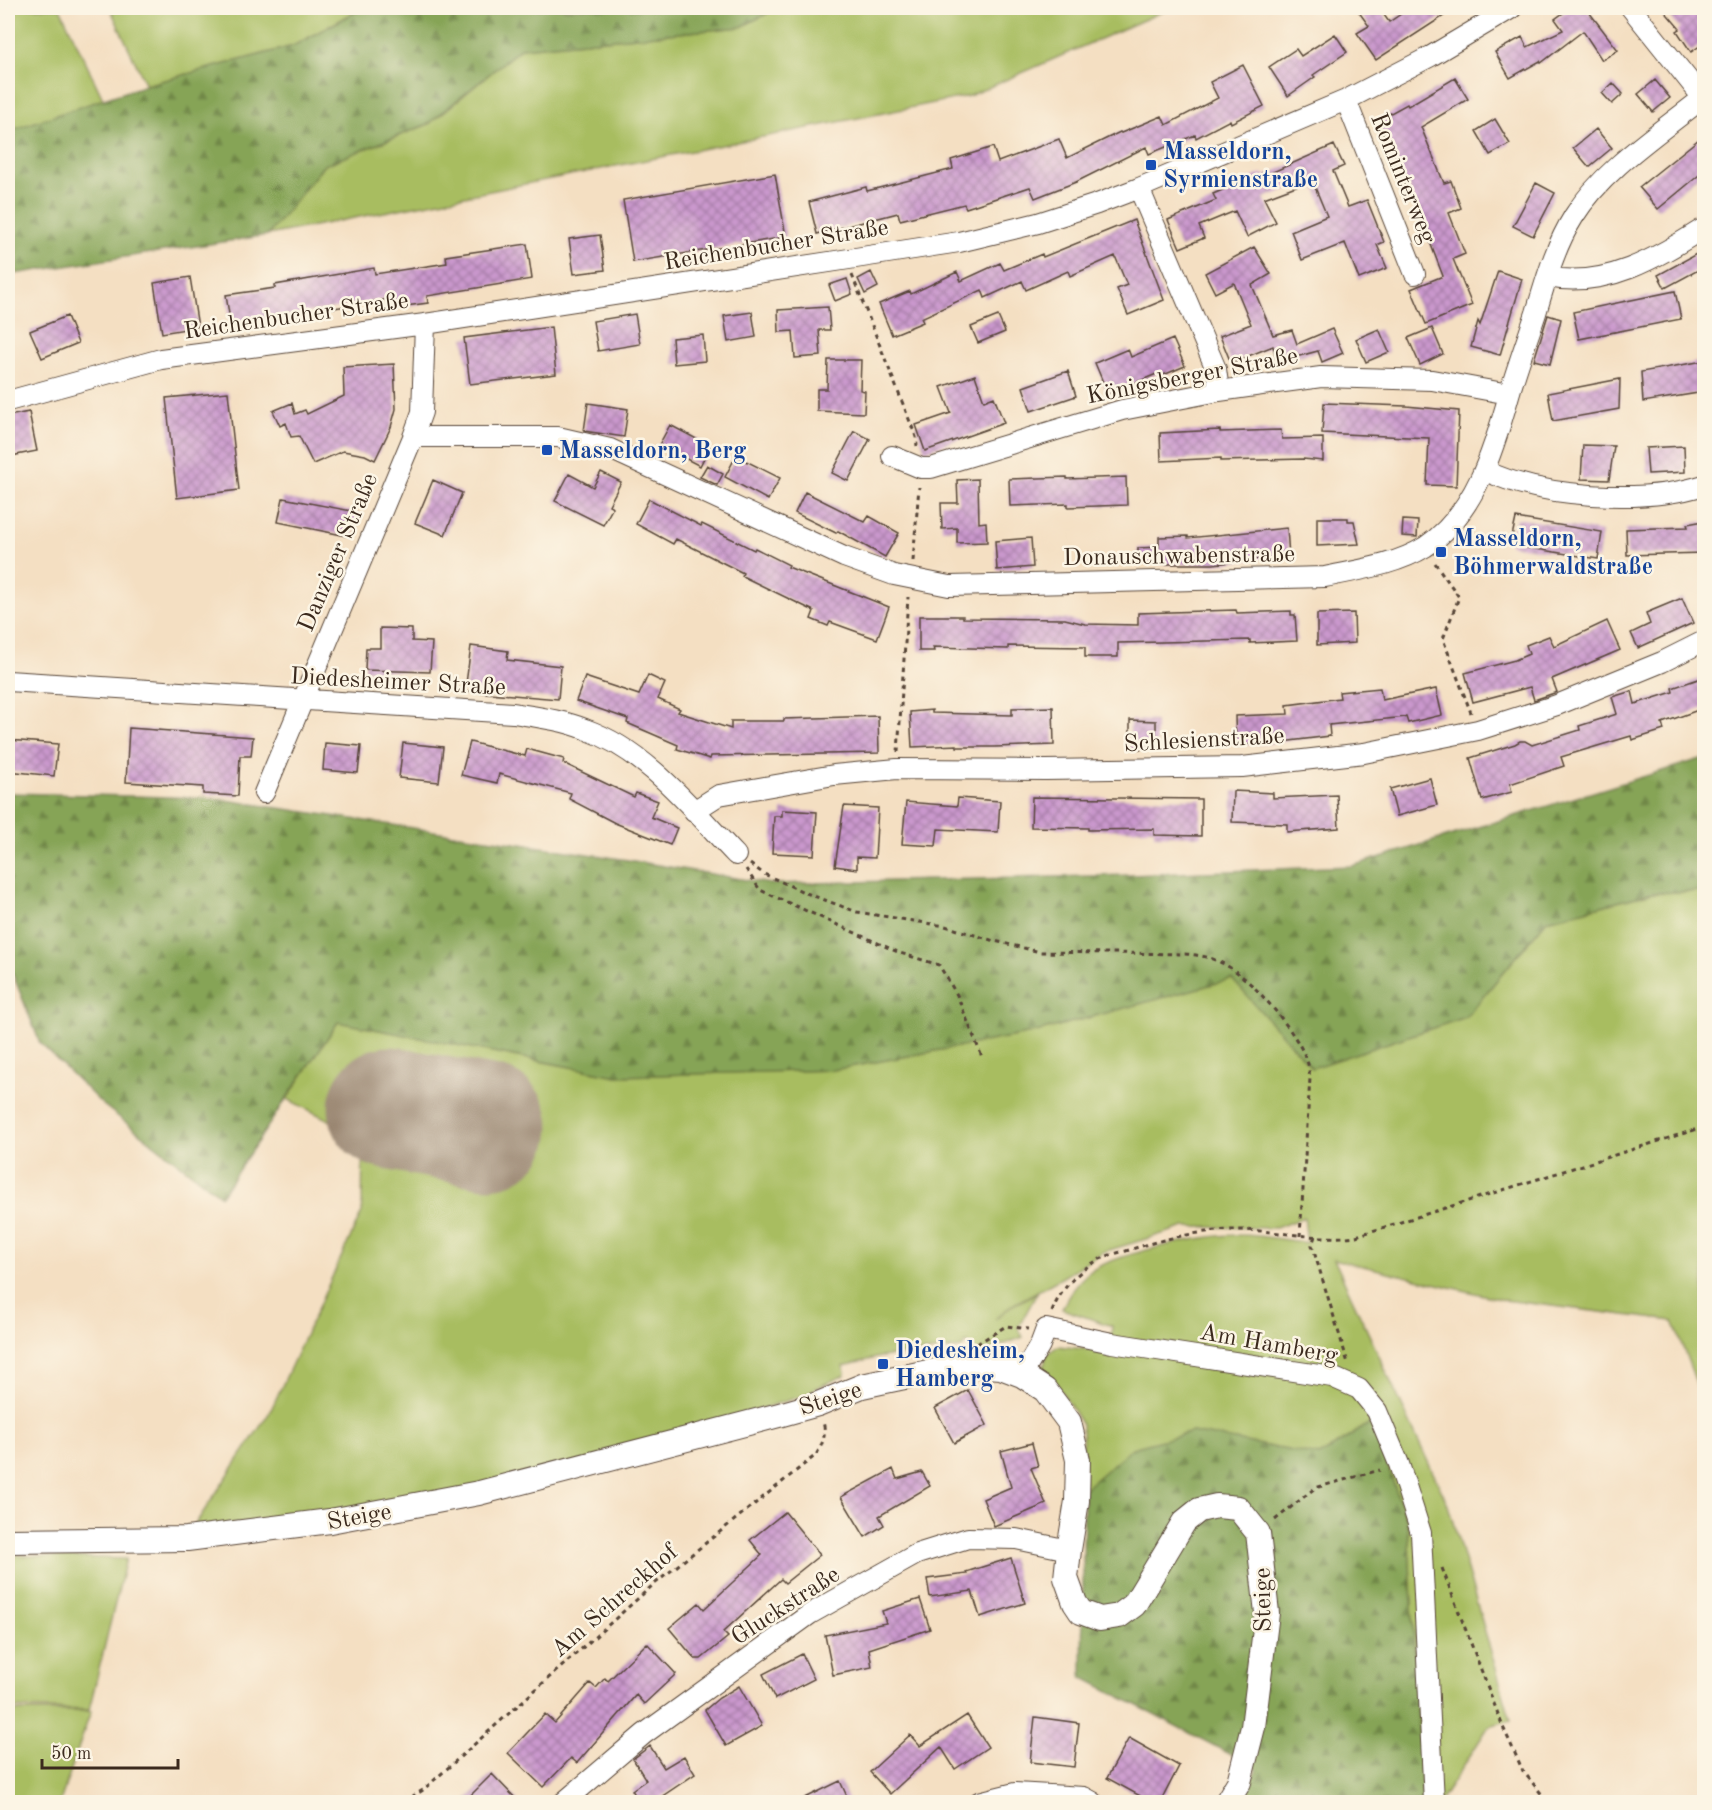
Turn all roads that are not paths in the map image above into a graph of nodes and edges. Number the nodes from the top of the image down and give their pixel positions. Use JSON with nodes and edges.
{"nodes":[{"id":1,"x":1512,"y":8,"type":"edge"},
{"id":2,"x":1631,"y":8,"type":"edge"},
{"id":3,"x":1704,"y":98,"type":"edge"},
{"id":4,"x":1346,"y":100,"type":"junction"},
{"id":5,"x":1139,"y":188,"type":"junction"},
{"id":6,"x":1704,"y":228,"type":"edge"},
{"id":7,"x":1415,"y":274,"type":"dead end"},
{"id":8,"x":1547,"y":277,"type":"junction"},
{"id":9,"x":425,"y":324,"type":"junction"},
{"id":10,"x":1219,"y":391,"type":"junction"},
{"id":11,"x":1509,"y":394,"type":"junction"},
{"id":12,"x":8,"y":401,"type":"edge"},
{"id":13,"x":413,"y":437,"type":"junction"},
{"id":14,"x":892,"y":456,"type":"dead end"},
{"id":15,"x":1484,"y":470,"type":"junction"},
{"id":16,"x":1704,"y":485,"type":"edge"},
{"id":17,"x":1704,"y":641,"type":"edge"},
{"id":18,"x":8,"y":681,"type":"edge"},
{"id":19,"x":303,"y":701,"type":"junction"},
{"id":20,"x":264,"y":793,"type":"dead end"},
{"id":21,"x":694,"y":811,"type":"junction"},
{"id":22,"x":736,"y":855,"type":"road end"},
{"id":23,"x":1022,"y":1375,"type":"junction"},
{"id":24,"x":8,"y":1540,"type":"edge"},
{"id":25,"x":1069,"y":1550,"type":"junction"},
{"id":26,"x":564,"y":1803,"type":"edge"},
{"id":27,"x":979,"y":1803,"type":"edge"},
{"id":28,"x":1093,"y":1803,"type":"edge"},
{"id":29,"x":1227,"y":1803,"type":"edge"},
{"id":30,"x":1434,"y":1803,"type":"edge"}],
"edges":[{"from":1,"to":4,"type":"street","name":"Reichenbucher Straße"},
{"from":2,"to":3,"type":"street"},
{"from":3,"to":8,"type":"street","name":"Donauschwabenstraße"},
{"from":4,"to":5,"type":"street","name":"Reichenbucher Straße"},
{"from":4,"to":7,"type":"street","name":"Rominterweg"},
{"from":5,"to":9,"type":"street","name":"Reichenbucher Straße"},
{"from":5,"to":10,"type":"street"},
{"from":6,"to":8,"type":"street"},
{"from":8,"to":11,"type":"street","name":"Donauschwabenstraße"},
{"from":9,"to":12,"type":"street","name":"Reichenbucher Straße"},
{"from":9,"to":13,"type":"street","name":"Danziger Straße"},
{"from":10,"to":11,"type":"street","name":"Königsberger Straße"},
{"from":10,"to":14,"type":"street","name":"Königsberger Straße"},
{"from":11,"to":15,"type":"street","name":"Donauschwabenstraße"},
{"from":13,"to":15,"type":"street","name":"Donauschwabenstraße"},
{"from":13,"to":19,"type":"street","name":"Danziger Straße"},
{"from":15,"to":16,"type":"street"},
{"from":17,"to":21,"type":"street","name":"Schlesienstraße"},
{"from":18,"to":19,"type":"street","name":"Diedesheimer Straße"},
{"from":19,"to":20,"type":"street","name":"Danziger Straße"},
{"from":19,"to":21,"type":"street","name":"Diedesheimer Straße"},
{"from":21,"to":22,"type":"street","name":"Diedesheimer Straße"},
{"from":23,"to":24,"type":"street","name":"Steige"},
{"from":23,"to":25,"type":"street","name":"Steige"},
{"from":23,"to":30,"type":"street","name":"Am Hamberg"},
{"from":25,"to":26,"type":"street","name":"Gluckstraße"},
{"from":25,"to":29,"type":"street","name":"Steige"},
{"from":27,"to":28,"type":"street"}]}
